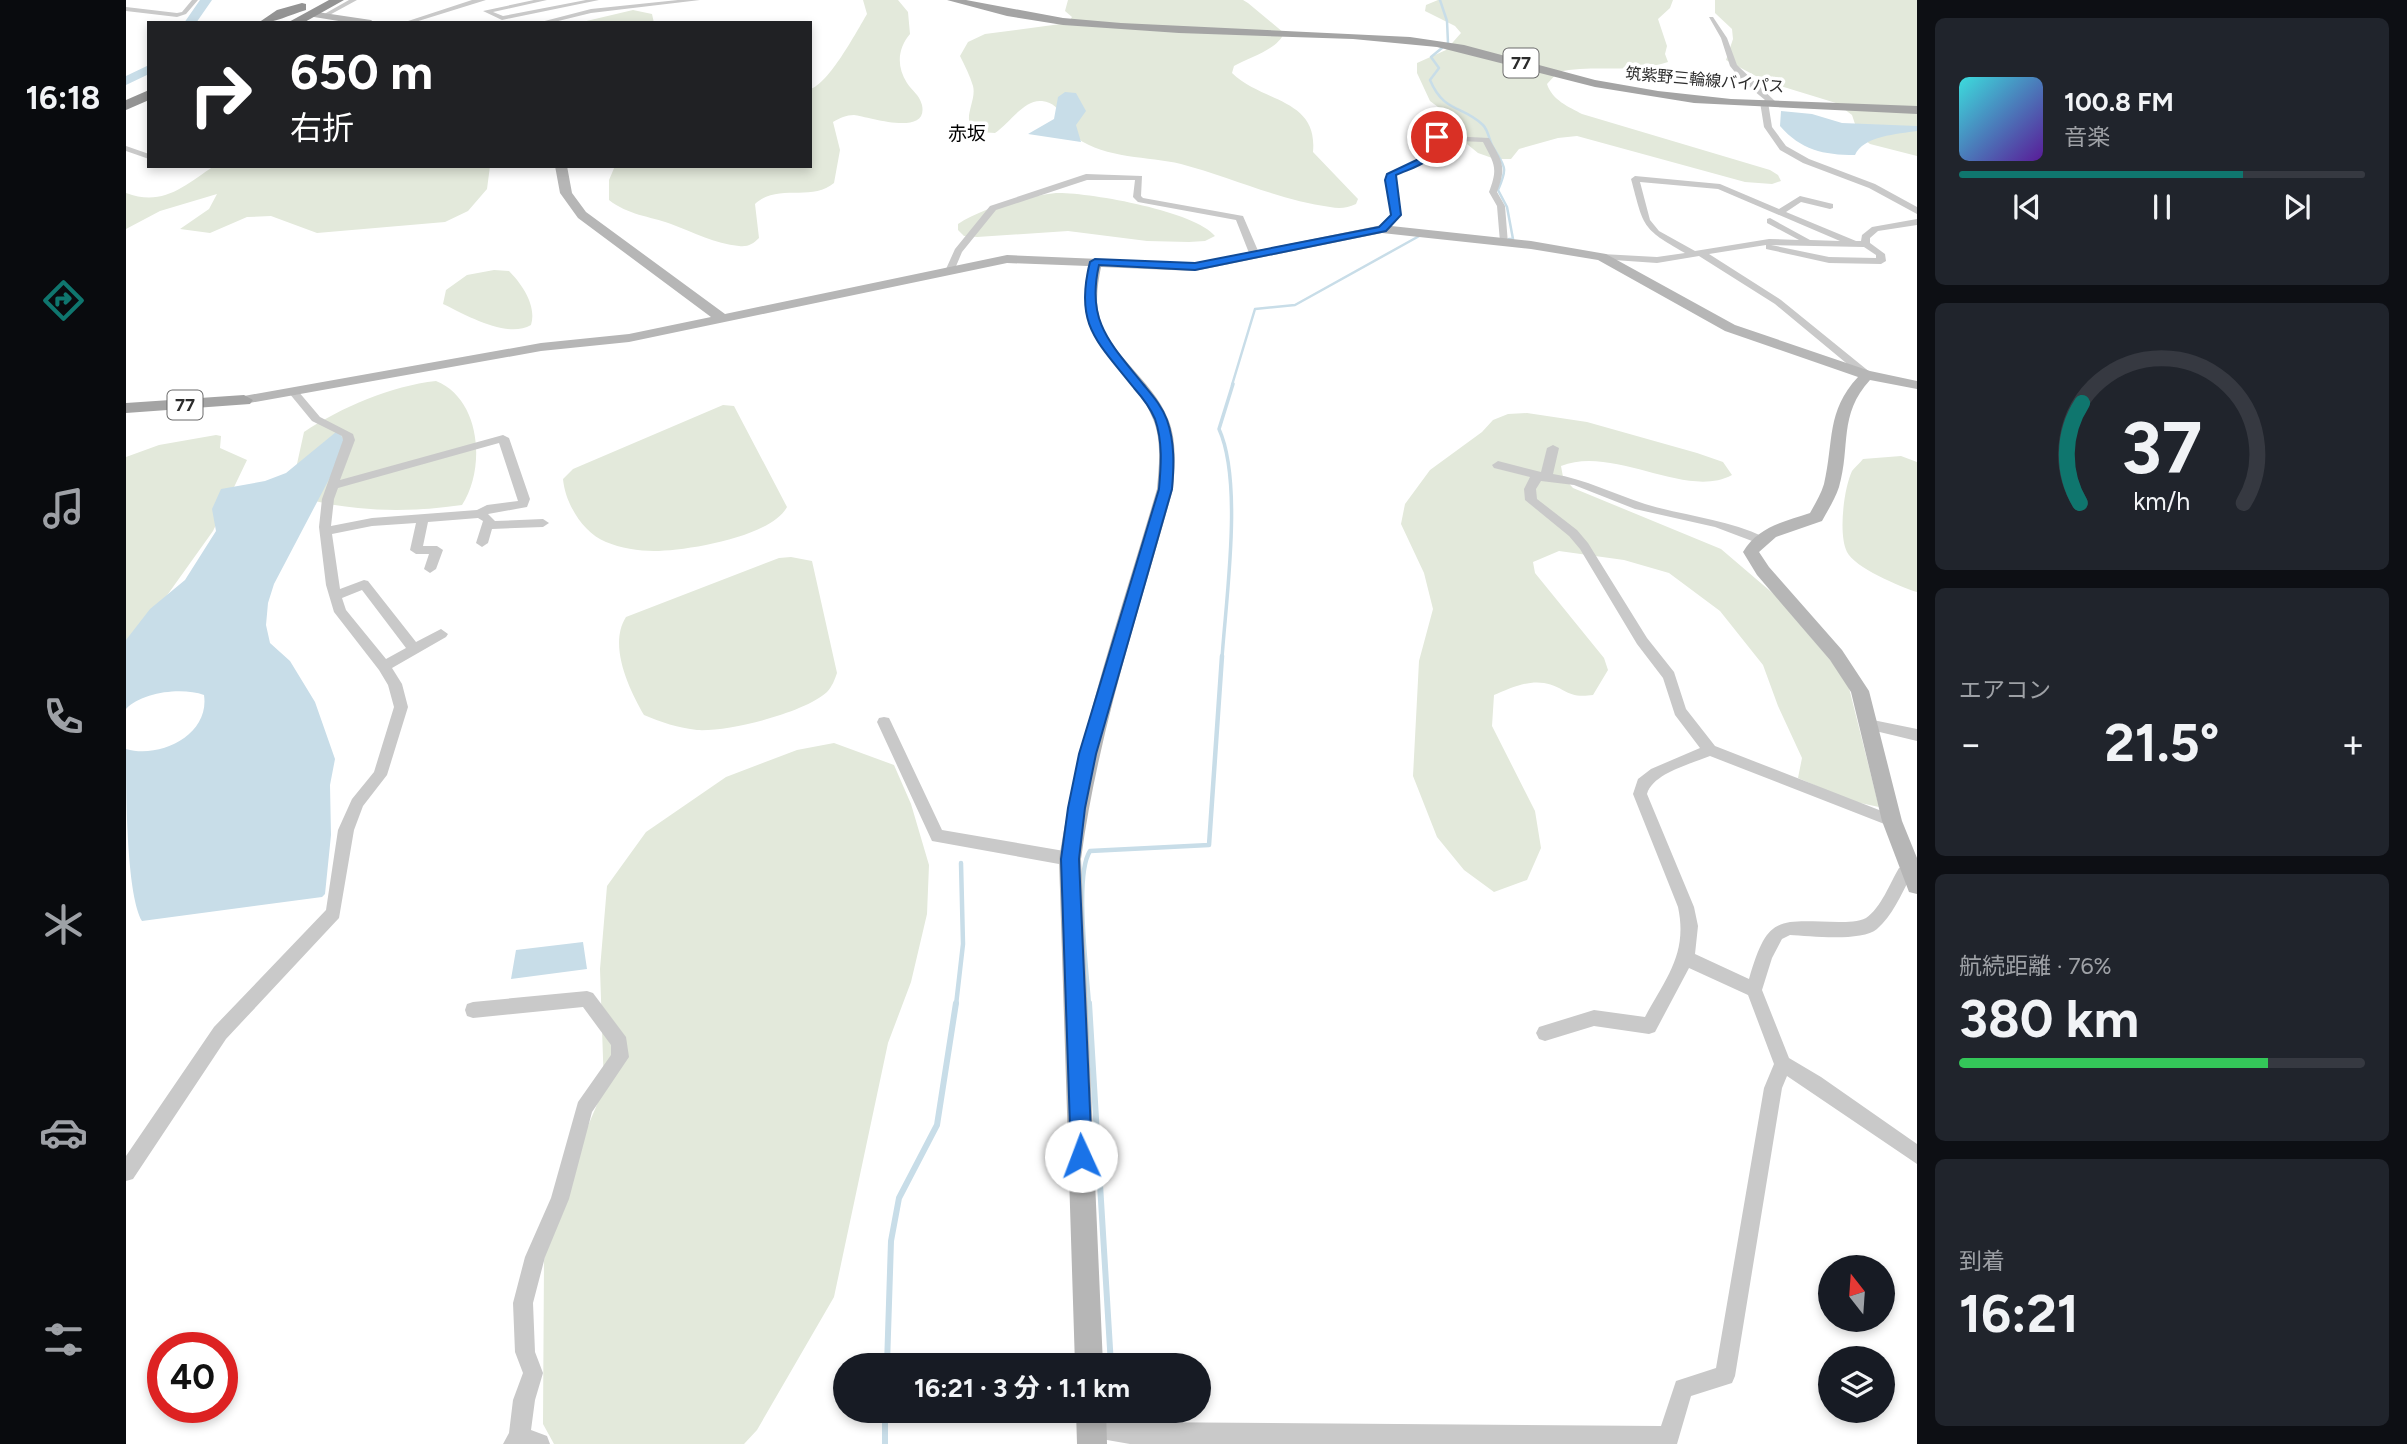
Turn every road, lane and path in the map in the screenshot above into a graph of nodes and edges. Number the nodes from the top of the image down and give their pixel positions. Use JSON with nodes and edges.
{"nodes":[{"id":1,"x":195,"y":0,"type":"edge"},
{"id":2,"x":327,"y":0,"type":"edge"},
{"id":3,"x":338,"y":0,"type":"edge"},
{"id":4,"x":354,"y":0,"type":"edge"},
{"id":5,"x":483,"y":0,"type":"edge"},
{"id":6,"x":544,"y":0,"type":"edge"},
{"id":7,"x":597,"y":0,"type":"edge"},
{"id":8,"x":696,"y":0,"type":"edge"},
{"id":9,"x":952,"y":0,"type":"edge"},
{"id":10,"x":463,"y":2,"type":"edge"},
{"id":11,"x":300,"y":5,"type":"edge"},
{"id":12,"x":126,"y":9,"type":"edge"},
{"id":13,"x":605,"y":9,"type":"junction"},
{"id":14,"x":316,"y":18,"type":"edge"},
{"id":15,"x":1711,"y":18,"type":"dead end"},
{"id":16,"x":267,"y":21,"type":"edge"},
{"id":17,"x":286,"y":21,"type":"edge"},
{"id":18,"x":297,"y":21,"type":"edge"},
{"id":19,"x":349,"y":21,"type":"edge"},
{"id":20,"x":411,"y":21,"type":"edge"},
{"id":21,"x":549,"y":21,"type":"edge"},
{"id":22,"x":147,"y":96,"type":"edge"},
{"id":23,"x":147,"y":97,"type":"edge"},
{"id":24,"x":1769,"y":103,"type":"junction"},
{"id":25,"x":126,"y":106,"type":"edge"},
{"id":26,"x":1917,"y":110,"type":"edge"},
{"id":27,"x":126,"y":113,"type":"edge"},
{"id":28,"x":126,"y":148,"type":"edge"},
{"id":29,"x":147,"y":156,"type":"edge"},
{"id":30,"x":561,"y":168,"type":"edge"},
{"id":31,"x":1916,"y":198,"type":"edge"},
{"id":32,"x":1905,"y":203,"type":"junction"},
{"id":33,"x":1830,"y":205,"type":"dead end"},
{"id":34,"x":1917,"y":211,"type":"edge"},
{"id":35,"x":1780,"y":212,"type":"junction"},
{"id":36,"x":1770,"y":221,"type":"dead end"},
{"id":37,"x":1917,"y":222,"type":"edge"},
{"id":38,"x":1382,"y":229,"type":"junction"},
{"id":39,"x":1506,"y":242,"type":"junction"},
{"id":40,"x":1756,"y":243,"type":"junction"},
{"id":41,"x":1811,"y":243,"type":"junction"},
{"id":42,"x":1855,"y":244,"type":"junction"},
{"id":43,"x":1866,"y":244,"type":"junction"},
{"id":44,"x":1254,"y":253,"type":"junction"},
{"id":45,"x":1697,"y":253,"type":"junction"},
{"id":46,"x":1602,"y":257,"type":"junction"},
{"id":47,"x":1095,"y":262,"type":"junction"},
{"id":48,"x":951,"y":269,"type":"junction"},
{"id":49,"x":723,"y":319,"type":"junction"},
{"id":50,"x":1867,"y":375,"type":"junction"},
{"id":51,"x":1917,"y":385,"type":"edge"},
{"id":52,"x":295,"y":393,"type":"junction"},
{"id":53,"x":244,"y":400,"type":"joint"},
{"id":54,"x":126,"y":408,"type":"edge"},
{"id":55,"x":1553,"y":447,"type":"dead end"},
{"id":56,"x":1497,"y":465,"type":"dead end"},
{"id":57,"x":1546,"y":477,"type":"junction"},
{"id":58,"x":333,"y":486,"type":"junction"},
{"id":59,"x":480,"y":514,"type":"junction"},
{"id":60,"x":423,"y":518,"type":"junction"},
{"id":61,"x":543,"y":523,"type":"dead end"},
{"id":62,"x":487,"y":525,"type":"junction"},
{"id":63,"x":326,"y":531,"type":"junction"},
{"id":64,"x":1760,"y":540,"type":"junction"},
{"id":65,"x":482,"y":543,"type":"dead end"},
{"id":66,"x":429,"y":569,"type":"dead end"},
{"id":67,"x":335,"y":596,"type":"junction"},
{"id":68,"x":442,"y":634,"type":"dead end"},
{"id":69,"x":414,"y":649,"type":"junction"},
{"id":70,"x":384,"y":666,"type":"junction"},
{"id":71,"x":884,"y":722,"type":"dead end"},
{"id":72,"x":1868,"y":724,"type":"junction"},
{"id":73,"x":1917,"y":724,"type":"edge"},
{"id":74,"x":1900,"y":731,"type":"junction"},
{"id":75,"x":1917,"y":735,"type":"edge"},
{"id":76,"x":1710,"y":750,"type":"junction"},
{"id":77,"x":1892,"y":821,"type":"junction"},
{"id":78,"x":1070,"y":859,"type":"junction"},
{"id":79,"x":1914,"y":878,"type":"edge"},
{"id":80,"x":1686,"y":958,"type":"junction"},
{"id":81,"x":1754,"y":990,"type":"junction"},
{"id":82,"x":473,"y":1010,"type":"dead end"},
{"id":83,"x":1545,"y":1032,"type":"dead end"},
{"id":84,"x":1783,"y":1064,"type":"junction"},
{"id":85,"x":1917,"y":1155,"type":"edge"},
{"id":86,"x":126,"y":1172,"type":"edge"},
{"id":87,"x":1089,"y":1353,"type":"edge"},
{"id":88,"x":1092,"y":1428,"type":"edge"},
{"id":89,"x":516,"y":1440,"type":"edge"},
{"id":90,"x":1671,"y":1441,"type":"edge"},
{"id":91,"x":539,"y":1444,"type":"edge"}],
"edges":[{"from":1,"to":12,"type":"street"},
{"from":2,"to":17,"type":"highway"},
{"from":3,"to":18,"type":"highway"},
{"from":4,"to":14,"type":"street"},
{"from":5,"to":10,"type":"street"},
{"from":6,"to":7,"type":"street"},
{"from":7,"to":13,"type":"street"},
{"from":8,"to":13,"type":"street"},
{"from":9,"to":24,"type":"main road","name":"筑紫野三輪線バイパス","number":"77"},
{"from":10,"to":20,"type":"street"},
{"from":11,"to":16,"type":"highway"},
{"from":13,"to":21,"type":"street"},
{"from":14,"to":19,"type":"street"},
{"from":15,"to":24,"type":"street"},
{"from":22,"to":25,"type":"highway"},
{"from":23,"to":27,"type":"highway"},
{"from":24,"to":26,"type":"main road","name":"筑紫野三輪線バイパス","number":"77"},
{"from":24,"to":32,"type":"street"},
{"from":28,"to":29,"type":"street"},
{"from":30,"to":49,"type":"street"},
{"from":31,"to":32,"type":"street"},
{"from":32,"to":34,"type":"street"},
{"from":33,"to":35,"type":"street"},
{"from":35,"to":42,"type":"street"},
{"from":35,"to":45,"type":"street"},
{"from":36,"to":41,"type":"street"},
{"from":37,"to":43,"type":"street"},
{"from":38,"to":39,"type":"street"},
{"from":38,"to":39,"type":"street"},
{"from":38,"to":44,"type":"street"},
{"from":39,"to":46,"type":"street"},
{"from":40,"to":41,"type":"street"},
{"from":40,"to":43,"type":"street"},
{"from":40,"to":45,"type":"street"},
{"from":41,"to":42,"type":"street"},
{"from":42,"to":43,"type":"street"},
{"from":44,"to":47,"type":"street"},
{"from":44,"to":48,"type":"street"},
{"from":45,"to":46,"type":"street"},
{"from":45,"to":50,"type":"street"},
{"from":46,"to":50,"type":"street"},
{"from":47,"to":48,"type":"street"},
{"from":47,"to":78,"type":"street"},
{"from":48,"to":49,"type":"street"},
{"from":49,"to":52,"type":"street"},
{"from":50,"to":51,"type":"street"},
{"from":50,"to":64,"type":"street"},
{"from":52,"to":53,"type":"street"},
{"from":52,"to":58,"type":"street"},
{"from":53,"to":54,"type":"main road","number":"77"},
{"from":55,"to":57,"type":"street"},
{"from":56,"to":57,"type":"street"},
{"from":57,"to":64,"type":"street"},
{"from":57,"to":76,"type":"street"},
{"from":58,"to":59,"type":"street"},
{"from":58,"to":63,"type":"street"},
{"from":59,"to":60,"type":"street"},
{"from":59,"to":62,"type":"street"},
{"from":60,"to":63,"type":"street"},
{"from":60,"to":66,"type":"street"},
{"from":61,"to":62,"type":"street"},
{"from":62,"to":65,"type":"street"},
{"from":63,"to":67,"type":"street"},
{"from":64,"to":72,"type":"street"},
{"from":67,"to":69,"type":"street"},
{"from":67,"to":70,"type":"street"},
{"from":68,"to":69,"type":"street"},
{"from":69,"to":70,"type":"street"},
{"from":70,"to":86,"type":"street"},
{"from":71,"to":78,"type":"street"},
{"from":72,"to":74,"type":"street"},
{"from":72,"to":77,"type":"street"},
{"from":73,"to":74,"type":"street"},
{"from":74,"to":75,"type":"street"},
{"from":76,"to":77,"type":"street"},
{"from":76,"to":80,"type":"street"},
{"from":77,"to":79,"type":"street"},
{"from":78,"to":87,"type":"street"},
{"from":79,"to":81,"type":"street"},
{"from":80,"to":81,"type":"street"},
{"from":80,"to":83,"type":"street"},
{"from":81,"to":84,"type":"street"},
{"from":82,"to":89,"type":"street"},
{"from":84,"to":85,"type":"street"},
{"from":84,"to":90,"type":"street"},
{"from":88,"to":90,"type":"street"},
{"from":89,"to":91,"type":"street"}]}
